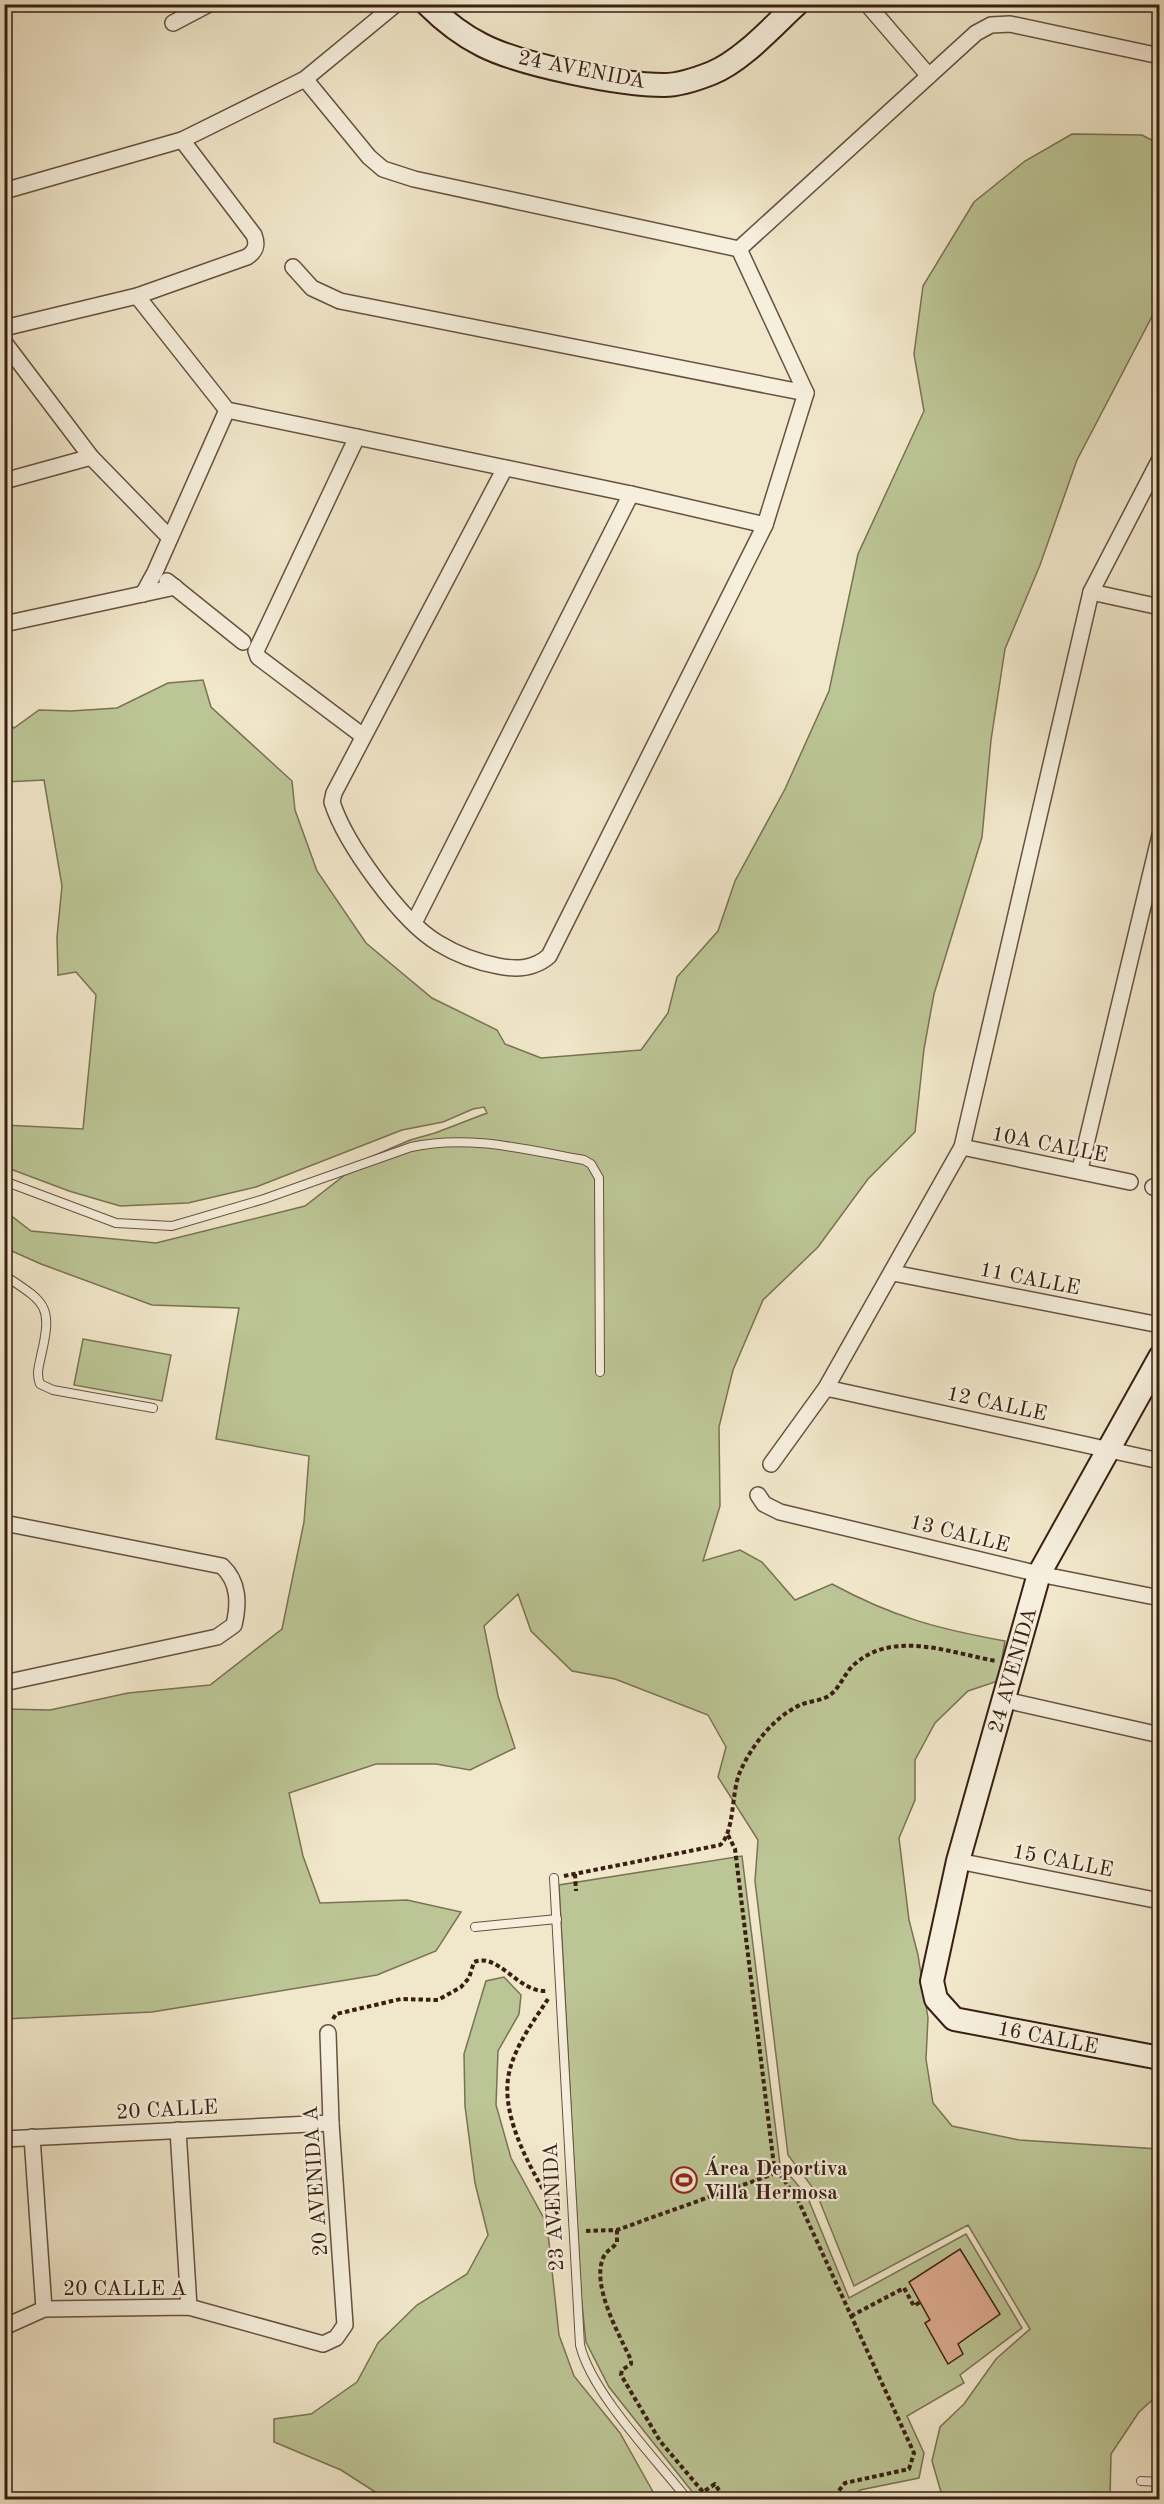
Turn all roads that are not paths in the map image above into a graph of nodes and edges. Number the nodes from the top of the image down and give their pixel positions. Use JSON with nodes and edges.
{"nodes":[{"id":1,"x":209,"y":4,"type":"edge"},
{"id":2,"x":396,"y":4,"type":"edge"},
{"id":3,"x":427,"y":4,"type":"edge"},
{"id":4,"x":798,"y":4,"type":"edge"},
{"id":5,"x":867,"y":4,"type":"edge"},
{"id":6,"x":173,"y":23,"type":"dead end"},
{"id":7,"x":1160,"y":56,"type":"edge"},
{"id":8,"x":929,"y":76,"type":"junction"},
{"id":9,"x":305,"y":79,"type":"junction"},
{"id":10,"x":182,"y":140,"type":"junction"},
{"id":11,"x":4,"y":191,"type":"edge"},
{"id":12,"x":739,"y":249,"type":"junction"},
{"id":13,"x":293,"y":267,"type":"dead end"},
{"id":14,"x":137,"y":296,"type":"junction"},
{"id":15,"x":4,"y":328,"type":"edge"},
{"id":16,"x":4,"y":342,"type":"edge"},
{"id":17,"x":806,"y":393,"type":"junction"},
{"id":18,"x":227,"y":410,"type":"junction"},
{"id":19,"x":357,"y":437,"type":"junction"},
{"id":20,"x":91,"y":457,"type":"junction"},
{"id":21,"x":1158,"y":465,"type":"edge"},
{"id":22,"x":505,"y":468,"type":"junction"},
{"id":23,"x":4,"y":481,"type":"edge"},
{"id":24,"x":631,"y":494,"type":"junction"},
{"id":25,"x":765,"y":525,"type":"junction"},
{"id":26,"x":170,"y":538,"type":"junction"},
{"id":27,"x":155,"y":572,"type":"junction"},
{"id":28,"x":175,"y":587,"type":"junction"},
{"id":29,"x":1091,"y":592,"type":"junction"},
{"id":30,"x":142,"y":594,"type":"junction"},
{"id":31,"x":1160,"y":607,"type":"edge"},
{"id":32,"x":4,"y":624,"type":"edge"},
{"id":33,"x":243,"y":642,"type":"dead end"},
{"id":34,"x":363,"y":736,"type":"junction"},
{"id":35,"x":1160,"y":835,"type":"edge"},
{"id":36,"x":414,"y":923,"type":"junction"},
{"id":37,"x":962,"y":1148,"type":"junction"},
{"id":38,"x":1080,"y":1169,"type":"junction"},
{"id":39,"x":4,"y":1181,"type":"edge"},
{"id":40,"x":1130,"y":1182,"type":"dead end"},
{"id":41,"x":893,"y":1273,"type":"junction"},
{"id":42,"x":4,"y":1275,"type":"edge"},
{"id":43,"x":1160,"y":1325,"type":"edge"},
{"id":44,"x":1160,"y":1357,"type":"edge"},
{"id":45,"x":600,"y":1371,"type":"dead end"},
{"id":46,"x":825,"y":1388,"type":"junction"},
{"id":47,"x":153,"y":1408,"type":"dead end"},
{"id":48,"x":1107,"y":1450,"type":"junction"},
{"id":49,"x":1160,"y":1461,"type":"edge"},
{"id":50,"x":771,"y":1464,"type":"dead end"},
{"id":51,"x":758,"y":1495,"type":"dead end"},
{"id":52,"x":4,"y":1523,"type":"edge"},
{"id":53,"x":1039,"y":1574,"type":"junction"},
{"id":54,"x":1160,"y":1598,"type":"edge"},
{"id":55,"x":4,"y":1683,"type":"edge"},
{"id":56,"x":1005,"y":1700,"type":"junction"},
{"id":57,"x":1160,"y":1735,"type":"edge"},
{"id":58,"x":958,"y":1861,"type":"junction"},
{"id":59,"x":554,"y":1878,"type":"road end"},
{"id":60,"x":1160,"y":1901,"type":"edge"},
{"id":61,"x":557,"y":1919,"type":"junction"},
{"id":62,"x":476,"y":1927,"type":"dead end"},
{"id":63,"x":940,"y":2007,"type":"joint"},
{"id":64,"x":328,"y":2033,"type":"road end"},
{"id":65,"x":1160,"y":2058,"type":"edge"},
{"id":66,"x":331,"y":2123,"type":"junction"},
{"id":67,"x":178,"y":2130,"type":"junction"},
{"id":68,"x":32,"y":2138,"type":"junction"},
{"id":69,"x":4,"y":2139,"type":"edge"},
{"id":70,"x":189,"y":2307,"type":"junction"},
{"id":71,"x":44,"y":2309,"type":"junction"},
{"id":72,"x":345,"y":2325,"type":"joint"},
{"id":73,"x":4,"y":2327,"type":"edge"},
{"id":74,"x":1141,"y":2481,"type":"dead end"},
{"id":75,"x":1160,"y":2482,"type":"edge"},
{"id":76,"x":688,"y":2499,"type":"edge"}],
"edges":[{"from":1,"to":6,"type":"street"},
{"from":2,"to":9,"type":"street"},
{"from":3,"to":4,"type":"main road","name":"24 AVENIDA"},
{"from":5,"to":8,"type":"street"},
{"from":7,"to":8,"type":"street"},
{"from":8,"to":12,"type":"street"},
{"from":9,"to":10,"type":"street"},
{"from":9,"to":12,"type":"street"},
{"from":10,"to":11,"type":"street"},
{"from":10,"to":14,"type":"street"},
{"from":12,"to":17,"type":"street"},
{"from":13,"to":17,"type":"street"},
{"from":14,"to":15,"type":"street"},
{"from":14,"to":18,"type":"street"},
{"from":16,"to":20,"type":"street"},
{"from":17,"to":25,"type":"street"},
{"from":18,"to":19,"type":"street"},
{"from":18,"to":26,"type":"street"},
{"from":19,"to":22,"type":"street"},
{"from":19,"to":34,"type":"street"},
{"from":20,"to":23,"type":"street"},
{"from":20,"to":26,"type":"street"},
{"from":21,"to":29,"type":"street"},
{"from":22,"to":24,"type":"street"},
{"from":22,"to":34,"type":"street"},
{"from":24,"to":25,"type":"street"},
{"from":24,"to":36,"type":"street"},
{"from":25,"to":36,"type":"street"},
{"from":26,"to":27,"type":"street"},
{"from":27,"to":28,"type":"street"},
{"from":27,"to":30,"type":"street"},
{"from":28,"to":30,"type":"street"},
{"from":28,"to":33,"type":"street"},
{"from":29,"to":31,"type":"street"},
{"from":29,"to":37,"type":"street"},
{"from":30,"to":32,"type":"street"},
{"from":34,"to":36,"type":"street"},
{"from":35,"to":38,"type":"street"},
{"from":37,"to":38,"type":"street","name":"10A CALLE"},
{"from":37,"to":41,"type":"street"},
{"from":38,"to":40,"type":"street","name":"10A CALLE"},
{"from":39,"to":45,"type":"lane"},
{"from":41,"to":43,"type":"street","name":"11 CALLE"},
{"from":41,"to":46,"type":"street"},
{"from":42,"to":47,"type":"lane"},
{"from":44,"to":48,"type":"main road","name":"24 AVENIDA"},
{"from":46,"to":48,"type":"street","name":"12 CALLE"},
{"from":46,"to":50,"type":"street"},
{"from":48,"to":49,"type":"street","name":"12 CALLE"},
{"from":48,"to":53,"type":"main road","name":"24 AVENIDA"},
{"from":51,"to":53,"type":"street","name":"13 CALLE"},
{"from":52,"to":55,"type":"street"},
{"from":53,"to":54,"type":"street","name":"13 CALLE"},
{"from":53,"to":56,"type":"main road","name":"24 AVENIDA"},
{"from":56,"to":57,"type":"street"},
{"from":56,"to":58,"type":"main road","name":"24 AVENIDA"},
{"from":58,"to":60,"type":"street","name":"15 CALLE"},
{"from":58,"to":63,"type":"main road","name":"24 AVENIDA"},
{"from":59,"to":61,"type":"lane","name":"23 AVENIDA"},
{"from":61,"to":62,"type":"lane"},
{"from":61,"to":76,"type":"lane","name":"23 AVENIDA"},
{"from":63,"to":65,"type":"main road","name":"16 CALLE"},
{"from":64,"to":66,"type":"street","name":"20 AVENIDA A"},
{"from":66,"to":67,"type":"street","name":"20 CALLE"},
{"from":66,"to":72,"type":"street","name":"20 AVENIDA A"},
{"from":67,"to":68,"type":"street","name":"20 CALLE"},
{"from":67,"to":70,"type":"street"},
{"from":68,"to":69,"type":"street","name":"20 CALLE"},
{"from":68,"to":71,"type":"street"},
{"from":70,"to":71,"type":"street","name":"20 CALLE A"},
{"from":70,"to":72,"type":"street","name":"20 CALLE A"},
{"from":71,"to":73,"type":"street","name":"20 CALLE A"},
{"from":74,"to":75,"type":"lane"}]}
